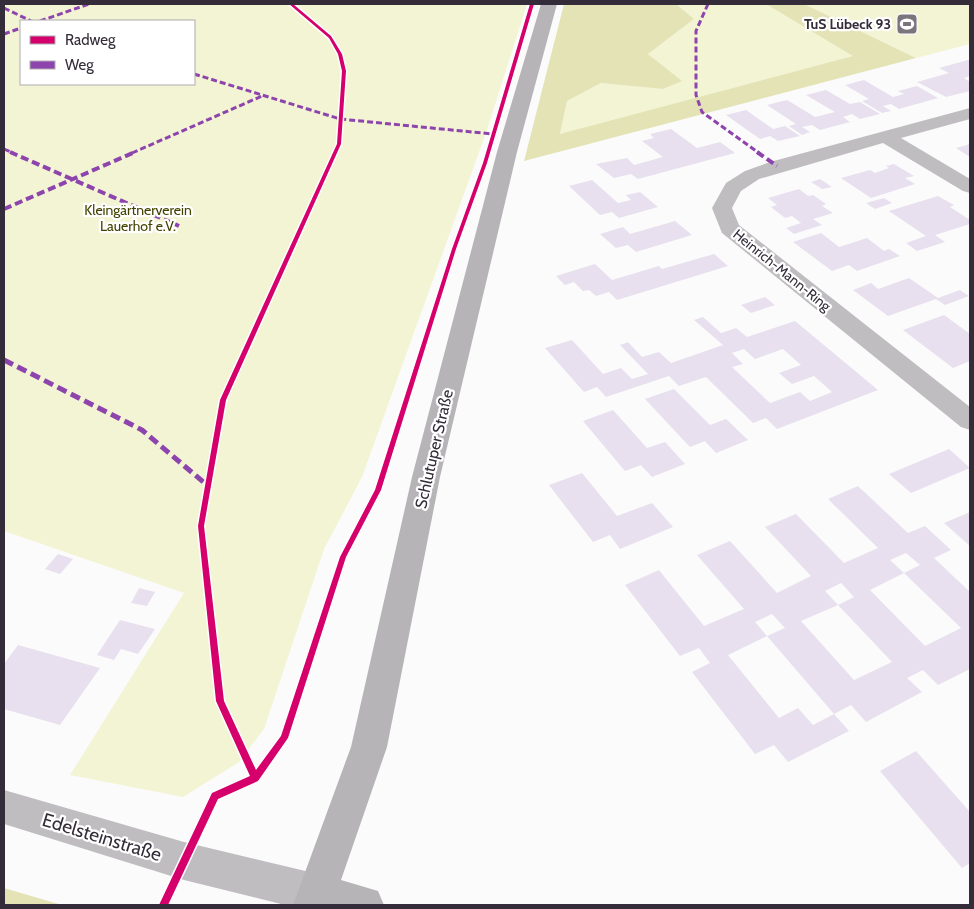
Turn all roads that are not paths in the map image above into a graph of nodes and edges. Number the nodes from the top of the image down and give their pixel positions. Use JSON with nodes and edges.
{"nodes":[{"id":1,"x":549,"y":4,"type":"edge"},
{"id":2,"x":970,"y":113,"type":"edge"},
{"id":3,"x":885,"y":136,"type":"junction"},
{"id":4,"x":970,"y":187,"type":"edge"},
{"id":5,"x":970,"y":421,"type":"edge"},
{"id":6,"x":4,"y":807,"type":"edge"},
{"id":7,"x":316,"y":900,"type":"edge"},
{"id":8,"x":364,"y":905,"type":"edge"}],
"edges":[{"from":1,"to":7,"type":"main road","name":"Schlutuper Straße"},
{"from":2,"to":3,"type":"street","name":"Heinrich-Mann-Ring"},
{"from":3,"to":4,"type":"street"},
{"from":3,"to":5,"type":"street","name":"Heinrich-Mann-Ring"},
{"from":6,"to":7,"type":"street","name":"Edelsteinstraße"},
{"from":7,"to":8,"type":"main road"}]}
